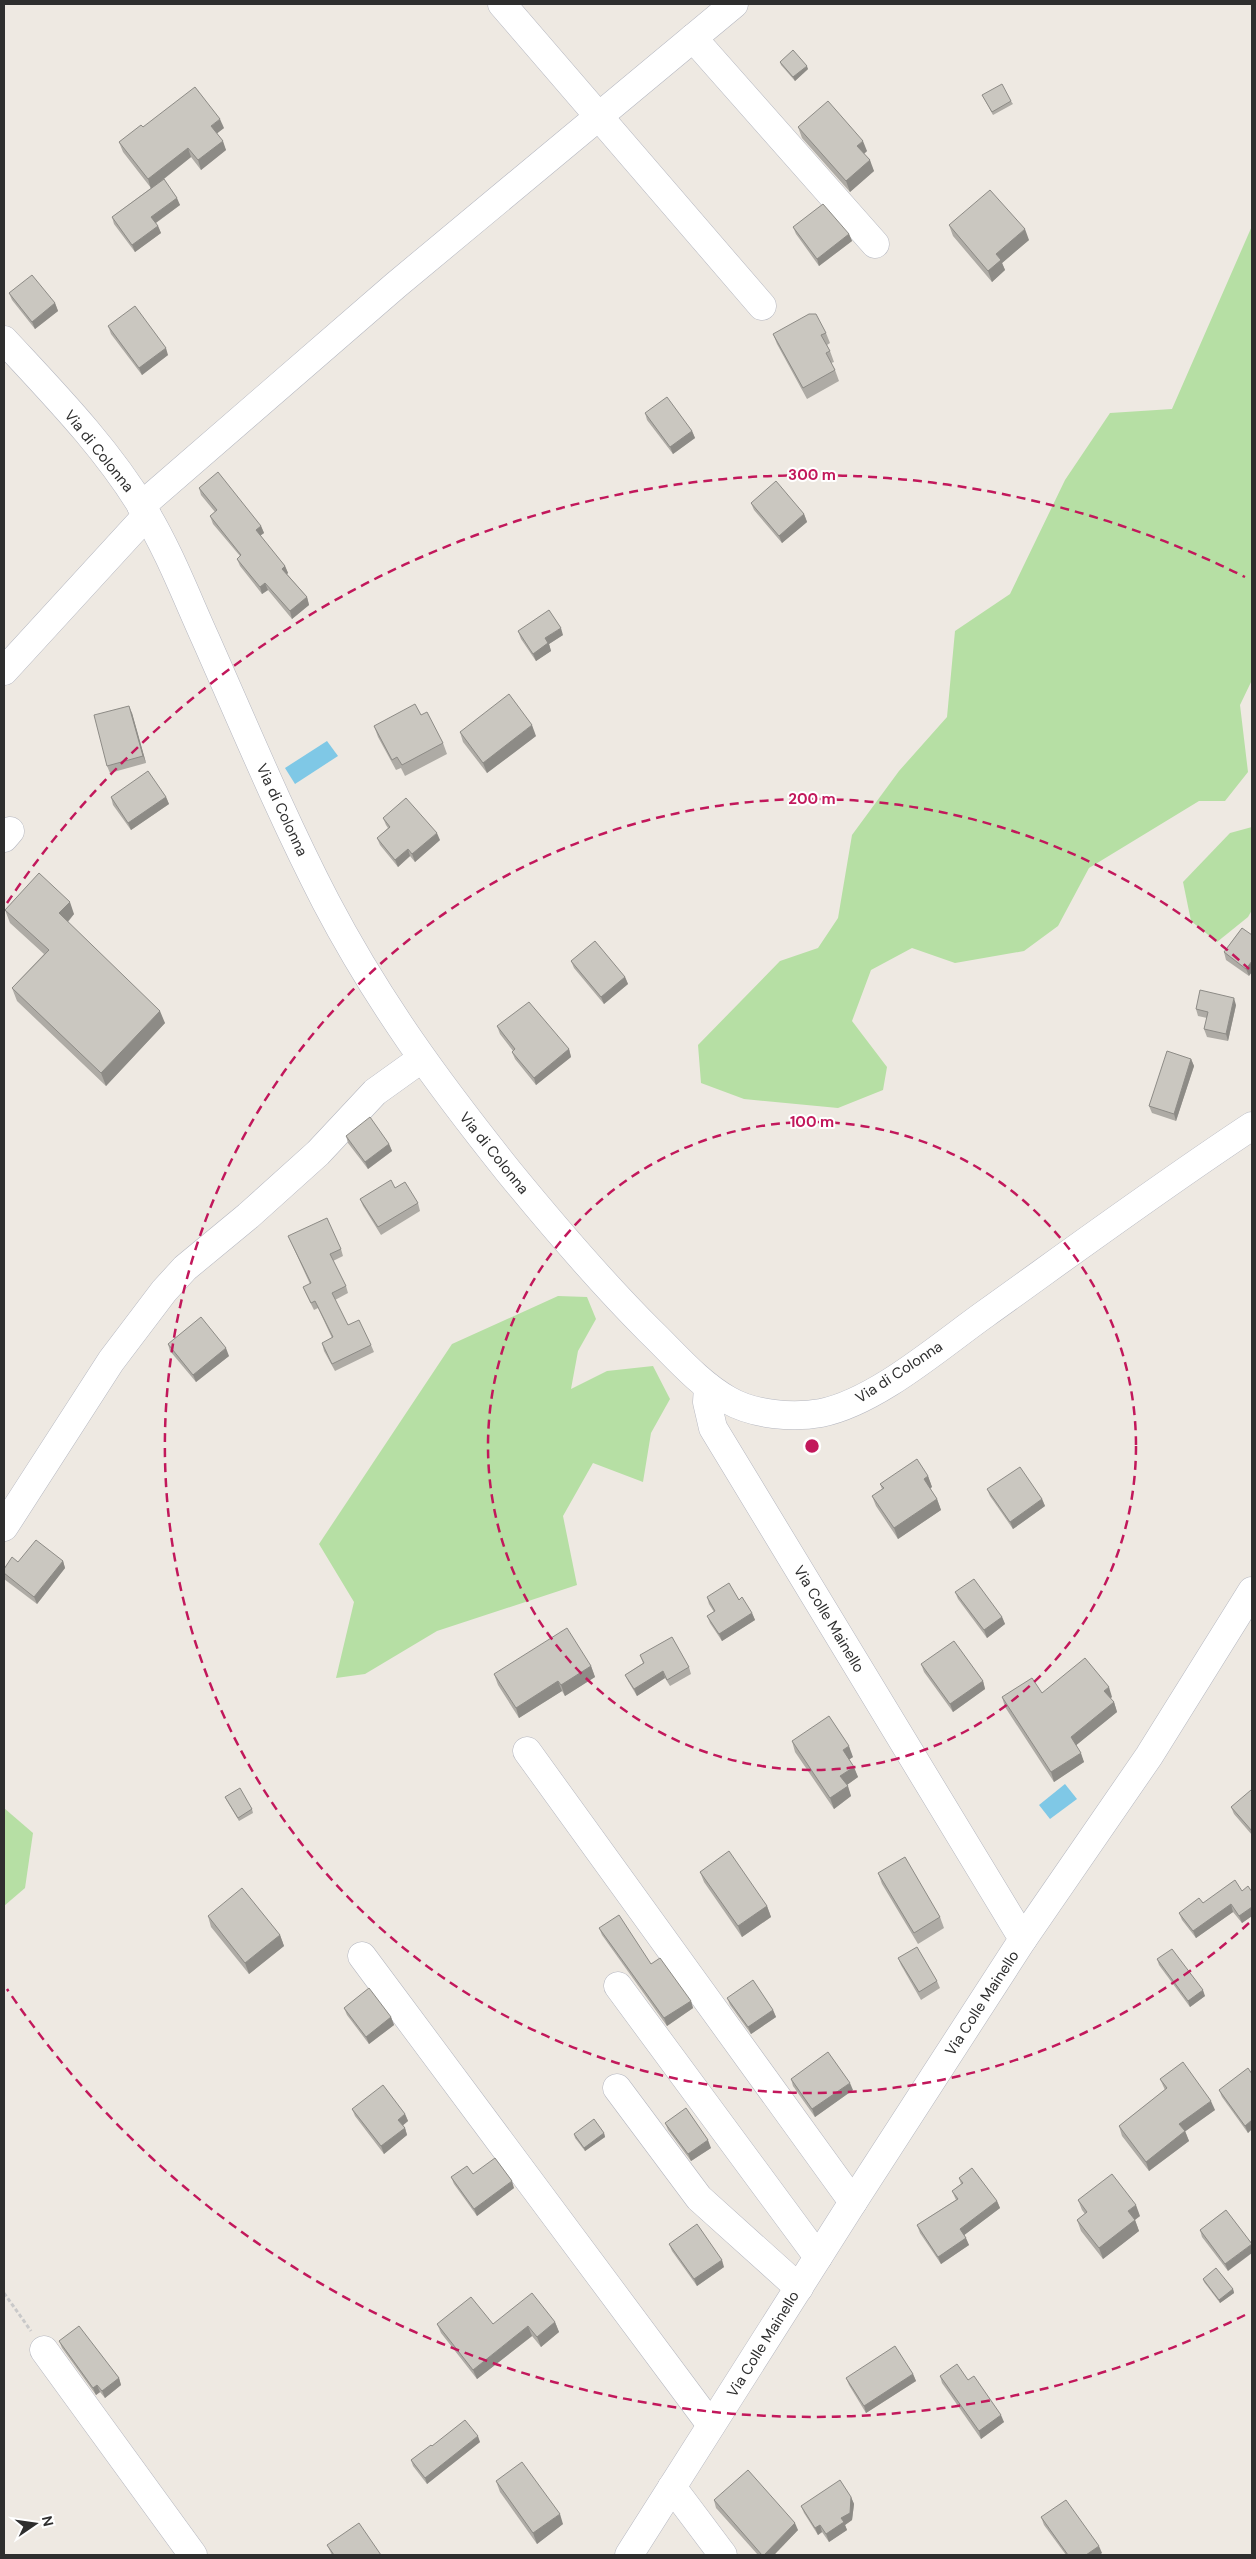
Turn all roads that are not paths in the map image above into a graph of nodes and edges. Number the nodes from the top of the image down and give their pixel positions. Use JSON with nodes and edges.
{"nodes":[{"id":1,"x":502,"y":4,"type":"edge"},
{"id":2,"x":734,"y":4,"type":"edge"},
{"id":3,"x":693,"y":38,"type":"junction"},
{"id":4,"x":597,"y":117,"type":"junction"},
{"id":5,"x":875,"y":244,"type":"dead end"},
{"id":6,"x":762,"y":306,"type":"dead end"},
{"id":7,"x":4,"y":340,"type":"edge"},
{"id":8,"x":144,"y":510,"type":"junction"},
{"id":9,"x":7,"y":661,"type":"edge"},
{"id":10,"x":421,"y":1059,"type":"junction"},
{"id":11,"x":1252,"y":1126,"type":"edge"},
{"id":12,"x":708,"y":1387,"type":"junction"},
{"id":13,"x":4,"y":1527,"type":"edge"},
{"id":14,"x":1252,"y":1591,"type":"edge"},
{"id":15,"x":527,"y":1751,"type":"dead end"},
{"id":16,"x":1023,"y":1939,"type":"junction"},
{"id":17,"x":362,"y":1956,"type":"dead end"},
{"id":18,"x":618,"y":1986,"type":"dead end"},
{"id":19,"x":617,"y":2088,"type":"dead end"},
{"id":20,"x":853,"y":2202,"type":"junction"},
{"id":21,"x":818,"y":2257,"type":"junction"},
{"id":22,"x":798,"y":2288,"type":"junction"},
{"id":23,"x":44,"y":2350,"type":"road end"},
{"id":24,"x":711,"y":2425,"type":"junction"},
{"id":25,"x":672,"y":2487,"type":"junction"},
{"id":26,"x":194,"y":2555,"type":"edge"},
{"id":27,"x":629,"y":2555,"type":"edge"},
{"id":28,"x":723,"y":2555,"type":"edge"}],
"edges":[{"from":1,"to":4,"type":"street"},
{"from":2,"to":3,"type":"street"},
{"from":3,"to":4,"type":"street"},
{"from":3,"to":5,"type":"street"},
{"from":4,"to":6,"type":"street"},
{"from":4,"to":8,"type":"street"},
{"from":7,"to":8,"type":"street","name":"Via di Colonna"},
{"from":8,"to":9,"type":"street"},
{"from":8,"to":10,"type":"street","name":"Via di Colonna"},
{"from":10,"to":12,"type":"street","name":"Via di Colonna"},
{"from":10,"to":13,"type":"street"},
{"from":11,"to":12,"type":"street","name":"Via di Colonna"},
{"from":12,"to":16,"type":"street","name":"Via Colle Mainello"},
{"from":14,"to":16,"type":"street"},
{"from":15,"to":20,"type":"street"},
{"from":16,"to":20,"type":"street","name":"Via Colle Mainello"},
{"from":17,"to":24,"type":"street"},
{"from":18,"to":21,"type":"street"},
{"from":19,"to":22,"type":"street"},
{"from":20,"to":21,"type":"street","name":"Via Colle Mainello"},
{"from":21,"to":22,"type":"street","name":"Via Colle Mainello"},
{"from":22,"to":24,"type":"street","name":"Via Colle Mainello"},
{"from":23,"to":26,"type":"street"},
{"from":24,"to":25,"type":"street","name":"Via Colle Mainello"},
{"from":25,"to":27,"type":"street","name":"Via Colle Mainello"},
{"from":25,"to":28,"type":"street"}]}
